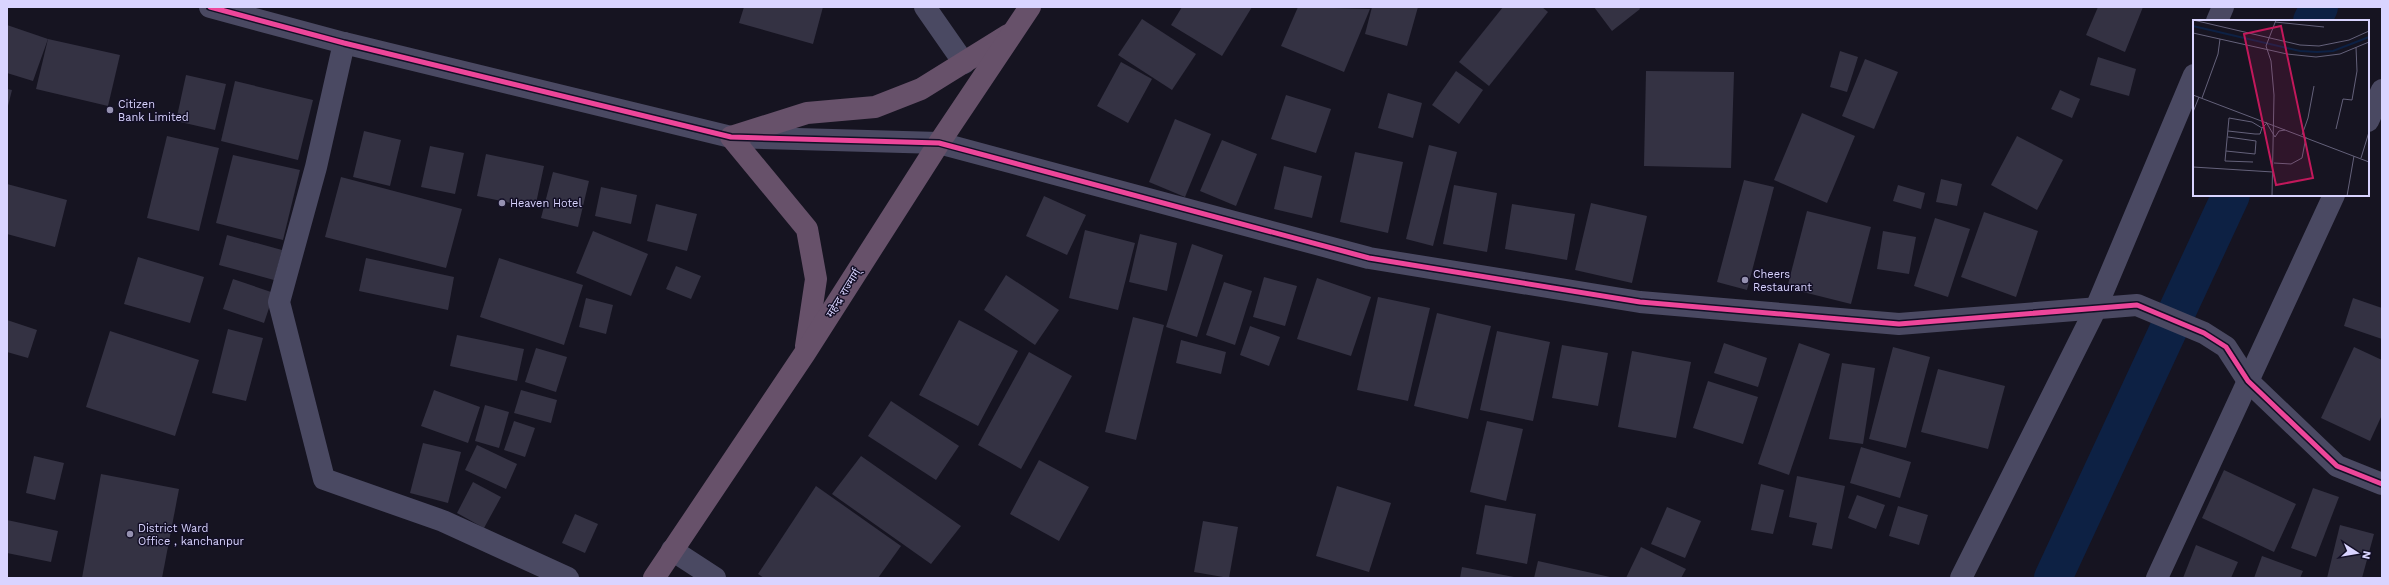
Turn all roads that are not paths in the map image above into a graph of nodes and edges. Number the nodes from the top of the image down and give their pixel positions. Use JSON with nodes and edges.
{"nodes":[{"id":1,"x":210,"y":7,"type":"edge"},
{"id":2,"x":925,"y":7,"type":"edge"},
{"id":3,"x":1030,"y":7,"type":"edge"},
{"id":4,"x":2223,"y":7,"type":"edge"},
{"id":5,"x":2217,"y":20,"type":"edge"},
{"id":6,"x":1014,"y":32,"type":"junction"},
{"id":7,"x":344,"y":43,"type":"junction"},
{"id":8,"x":964,"y":63,"type":"junction"},
{"id":9,"x":2193,"y":77,"type":"edge"},
{"id":10,"x":2382,"y":90,"type":"edge"},
{"id":11,"x":2369,"y":118,"type":"edge"},
{"id":12,"x":731,"y":137,"type":"junction"},
{"id":13,"x":938,"y":143,"type":"junction"},
{"id":14,"x":2334,"y":196,"type":"edge"},
{"id":15,"x":2096,"y":308,"type":"junction"},
{"id":16,"x":805,"y":353,"type":"junction"},
{"id":17,"x":2248,"y":381,"type":"junction"},
{"id":18,"x":2382,"y":484,"type":"edge"},
{"id":19,"x":672,"y":550,"type":"junction"},
{"id":20,"x":568,"y":578,"type":"edge"},
{"id":21,"x":654,"y":578,"type":"edge"},
{"id":22,"x":715,"y":578,"type":"edge"},
{"id":23,"x":1961,"y":578,"type":"edge"},
{"id":24,"x":2157,"y":578,"type":"edge"}],
"edges":[{"from":1,"to":7,"type":"street"},
{"from":2,"to":8,"type":"street"},
{"from":3,"to":6,"type":"highway","name":"महेन्द्र राज्मार्ग्"},
{"from":4,"to":5,"type":"street"},
{"from":6,"to":8,"type":"highway"},
{"from":6,"to":13,"type":"highway","name":"महेन्द्र राज्मार्ग्"},
{"from":7,"to":12,"type":"street"},
{"from":7,"to":20,"type":"street"},
{"from":8,"to":12,"type":"highway"},
{"from":9,"to":15,"type":"street"},
{"from":10,"to":11,"type":"street"},
{"from":12,"to":13,"type":"street"},
{"from":12,"to":16,"type":"highway"},
{"from":13,"to":15,"type":"street"},
{"from":13,"to":16,"type":"highway","name":"महेन्द्र राज्मार्ग्"},
{"from":14,"to":17,"type":"street"},
{"from":15,"to":17,"type":"street"},
{"from":15,"to":23,"type":"street"},
{"from":16,"to":19,"type":"highway","name":"महेन्द्र राज्मार्ग्"},
{"from":17,"to":18,"type":"street"},
{"from":17,"to":24,"type":"street"},
{"from":19,"to":21,"type":"highway","name":"महेन्द्र राज्मार्ग्"},
{"from":19,"to":22,"type":"street"}]}
